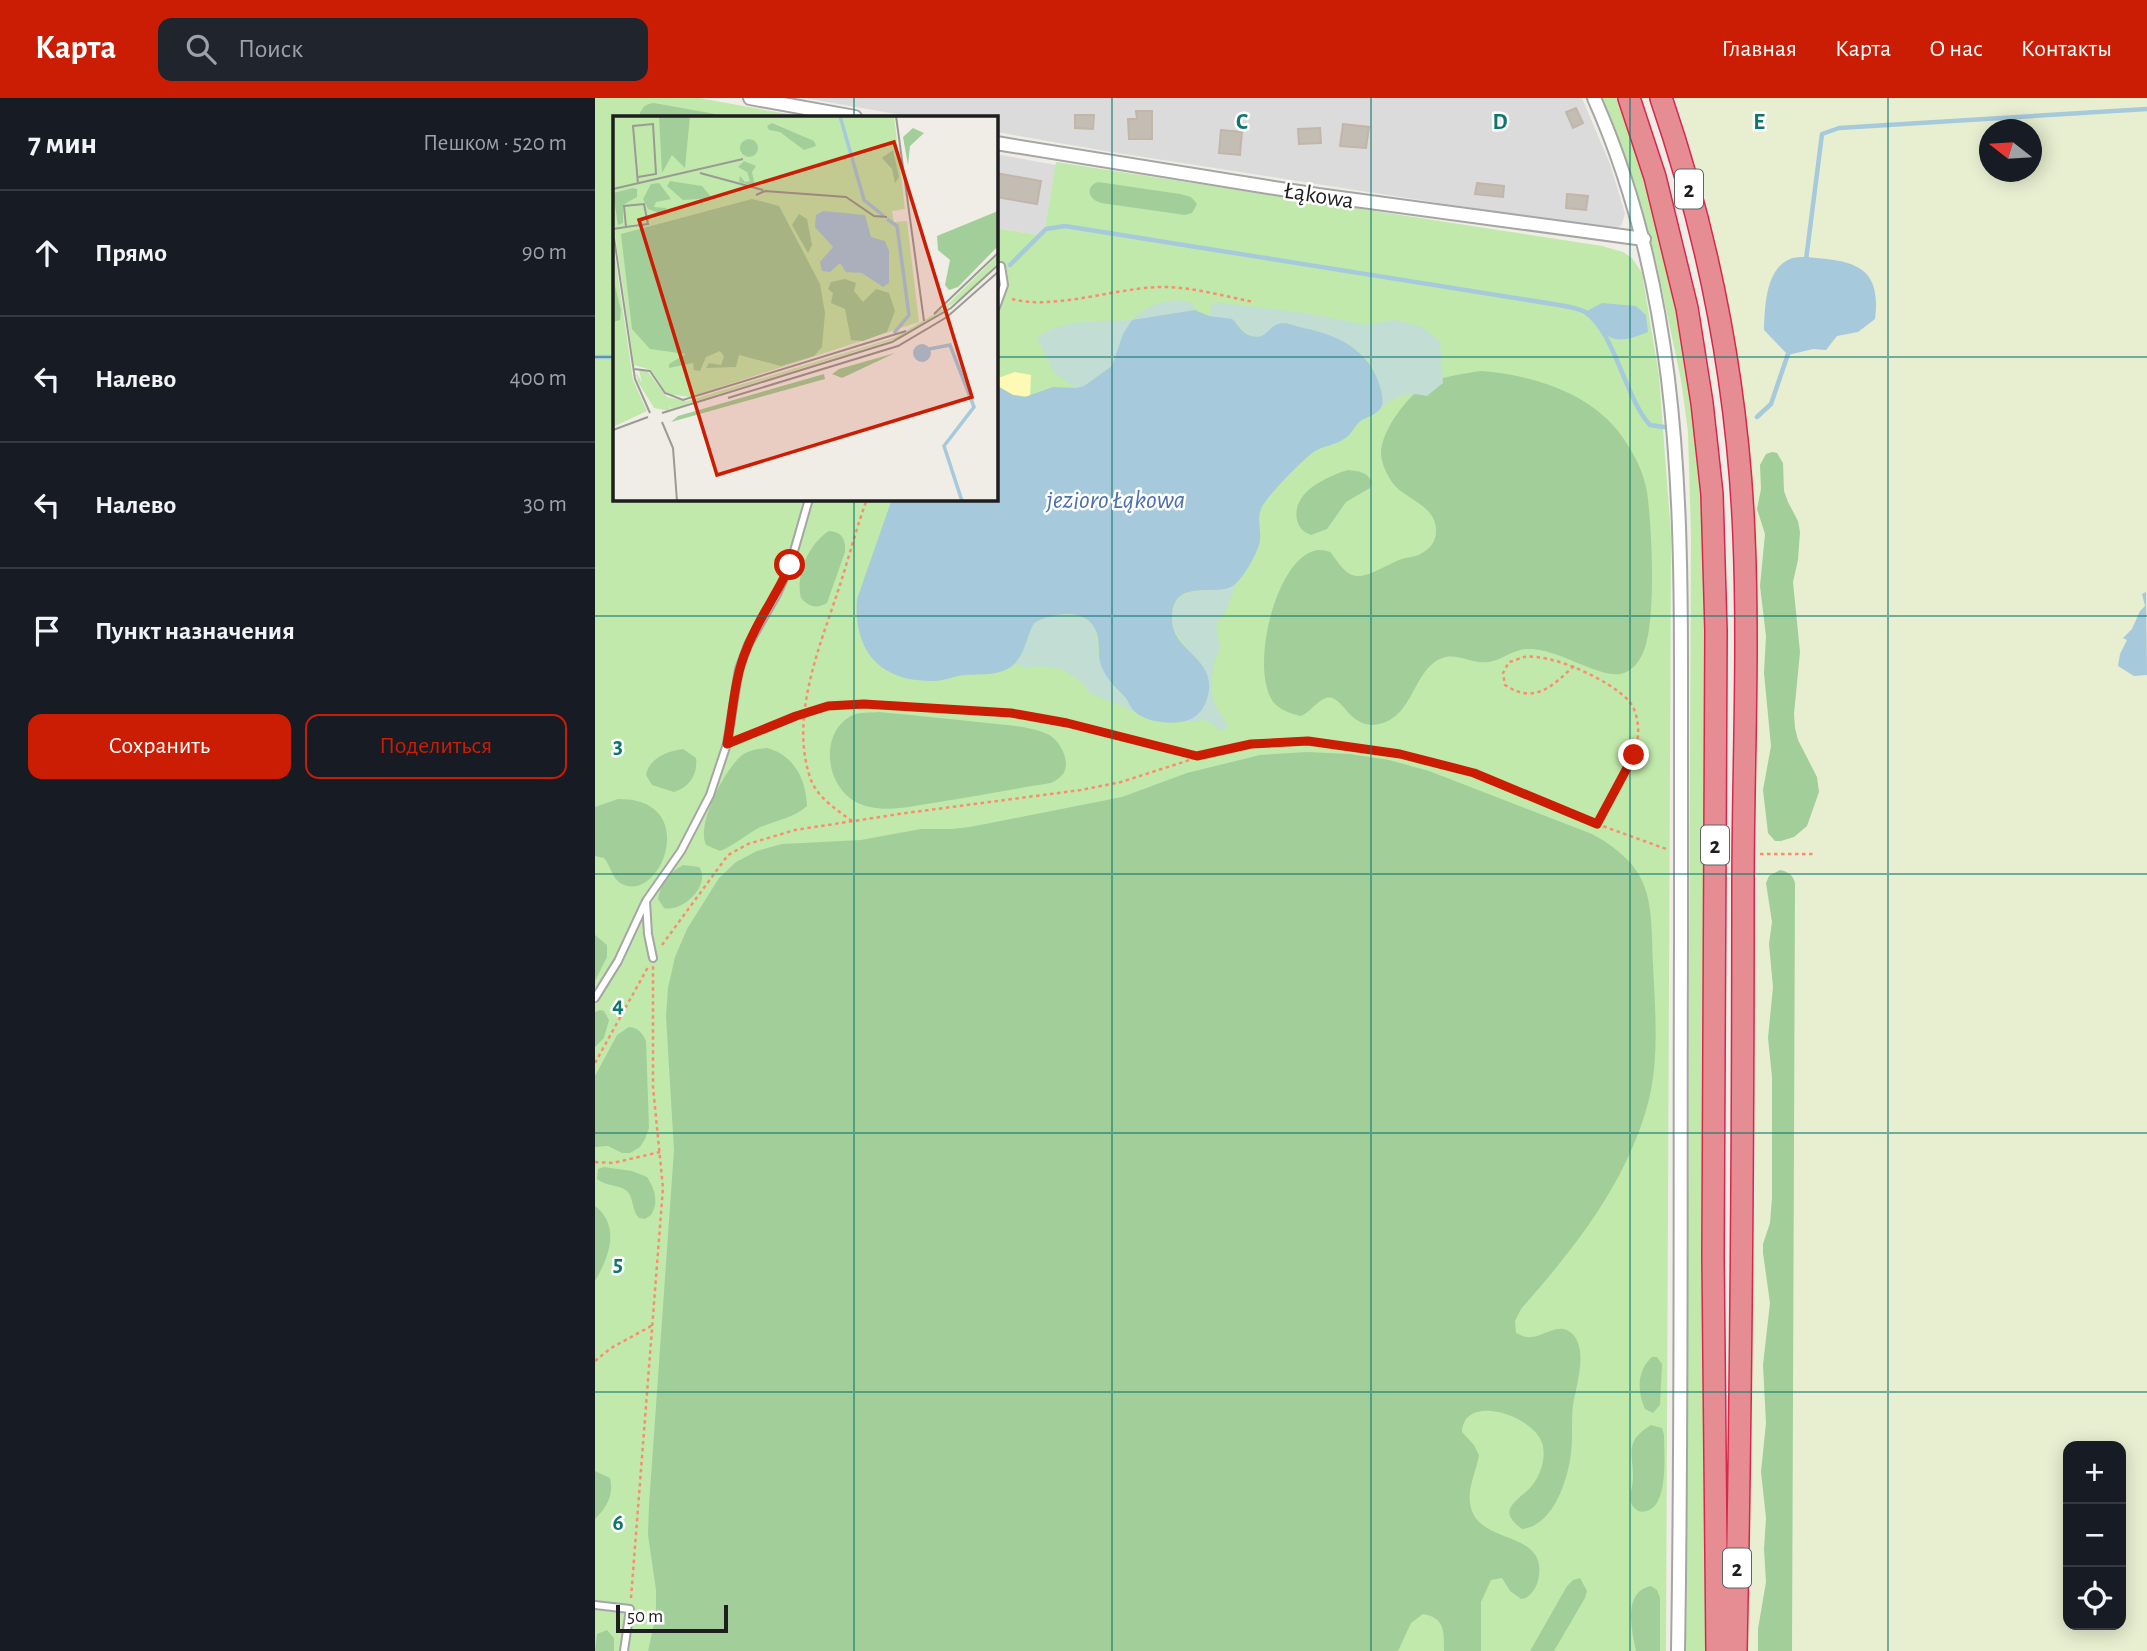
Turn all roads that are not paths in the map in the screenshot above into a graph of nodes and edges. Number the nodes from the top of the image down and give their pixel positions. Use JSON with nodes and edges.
{"nodes":[{"id":1,"x":750,"y":98,"type":"edge"},
{"id":2,"x":1594,"y":98,"type":"edge"},
{"id":3,"x":1629,"y":98,"type":"edge"},
{"id":4,"x":1661,"y":98,"type":"edge"},
{"id":5,"x":849,"y":116,"type":"edge"},
{"id":6,"x":997,"y":143,"type":"edge"},
{"id":7,"x":1644,"y":239,"type":"junction"},
{"id":8,"x":1001,"y":267,"type":"dead end"},
{"id":9,"x":997,"y":305,"type":"edge"},
{"id":10,"x":809,"y":500,"type":"edge"},
{"id":11,"x":646,"y":901,"type":"junction"},
{"id":12,"x":653,"y":958,"type":"road end"},
{"id":13,"x":595,"y":998,"type":"edge"},
{"id":14,"x":595,"y":1605,"type":"edge"},
{"id":15,"x":624,"y":1651,"type":"edge"},
{"id":16,"x":1678,"y":1651,"type":"edge"},
{"id":17,"x":1717,"y":1651,"type":"edge"},
{"id":18,"x":1736,"y":1651,"type":"edge"}],
"edges":[{"from":1,"to":5,"type":"street"},
{"from":2,"to":7,"type":"street"},
{"from":3,"to":17,"type":"highway","number":"2"},
{"from":4,"to":18,"type":"highway","number":"2"},
{"from":6,"to":7,"type":"street","name":"Łąkowa"},
{"from":7,"to":16,"type":"street"},
{"from":8,"to":9,"type":"lane"},
{"from":10,"to":11,"type":"lane"},
{"from":11,"to":12,"type":"lane"},
{"from":11,"to":13,"type":"lane"},
{"from":14,"to":15,"type":"lane"}]}
